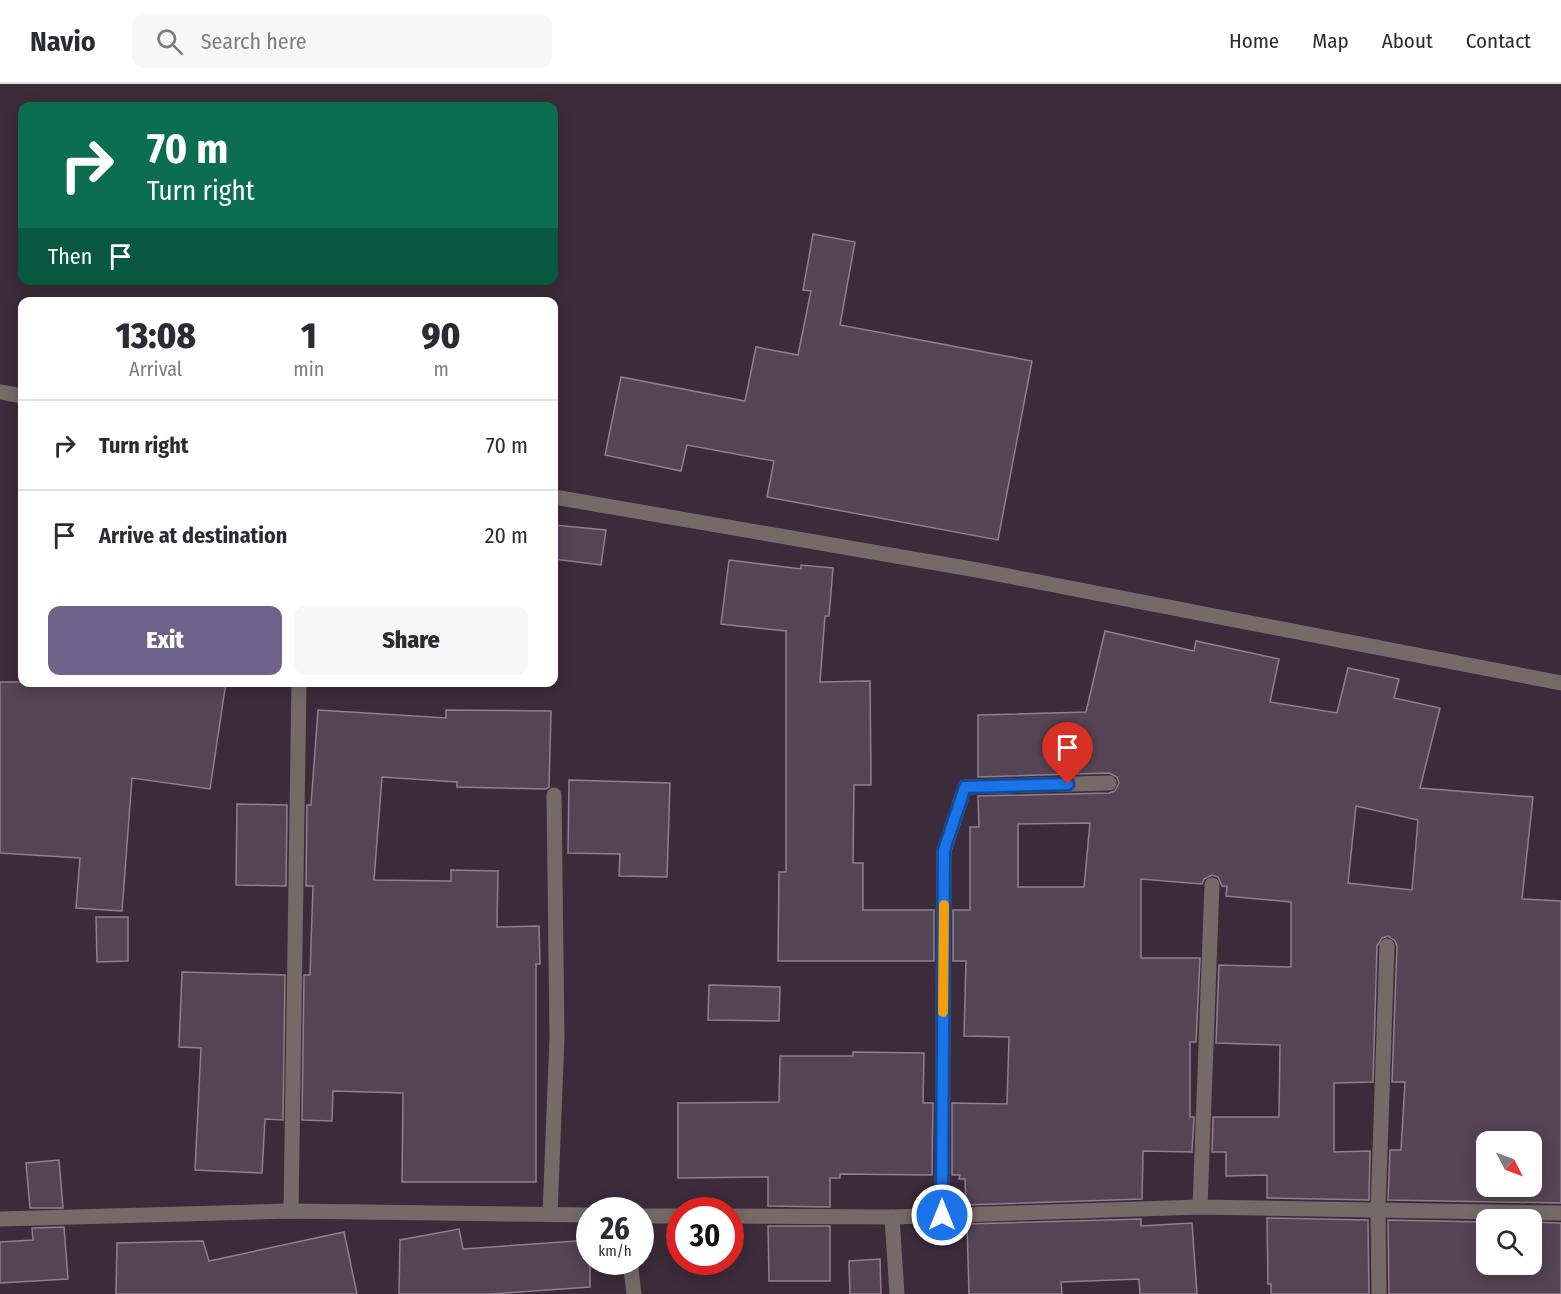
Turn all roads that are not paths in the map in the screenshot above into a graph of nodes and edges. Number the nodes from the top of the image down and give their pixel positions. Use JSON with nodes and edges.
{"nodes":[{"id":1,"x":0,"y":392,"type":"edge"},
{"id":2,"x":18,"y":395,"type":"edge"},
{"id":3,"x":558,"y":498,"type":"edge"},
{"id":4,"x":1561,"y":683,"type":"edge"},
{"id":5,"x":299,"y":687,"type":"edge"},
{"id":6,"x":1109,"y":783,"type":"dead end"},
{"id":7,"x":554,"y":795,"type":"dead end"},
{"id":8,"x":1212,"y":885,"type":"dead end"},
{"id":9,"x":1387,"y":946,"type":"dead end"},
{"id":10,"x":1200,"y":1207,"type":"junction"},
{"id":11,"x":1378,"y":1210,"type":"junction"},
{"id":12,"x":0,"y":1211,"type":"edge"},
{"id":13,"x":291,"y":1211,"type":"junction"},
{"id":14,"x":1561,"y":1213,"type":"edge"},
{"id":15,"x":550,"y":1214,"type":"junction"},
{"id":16,"x":576,"y":1215,"type":"edge"},
{"id":17,"x":942,"y":1215,"type":"junction"},
{"id":18,"x":744,"y":1216,"type":"edge"},
{"id":19,"x":892,"y":1217,"type":"junction"},
{"id":20,"x":0,"y":1219,"type":"edge"},
{"id":21,"x":632,"y":1275,"type":"edge"},
{"id":22,"x":634,"y":1294,"type":"edge"},
{"id":23,"x":897,"y":1294,"type":"edge"},
{"id":24,"x":1379,"y":1294,"type":"edge"}],
"edges":[{"from":1,"to":2,"type":"street"},
{"from":3,"to":4,"type":"street"},
{"from":5,"to":13,"type":"street"},
{"from":6,"to":17,"type":"street"},
{"from":7,"to":15,"type":"street"},
{"from":8,"to":10,"type":"street"},
{"from":9,"to":11,"type":"street"},
{"from":10,"to":11,"type":"street"},
{"from":10,"to":17,"type":"street"},
{"from":11,"to":14,"type":"street"},
{"from":11,"to":24,"type":"street"},
{"from":12,"to":20,"type":"street"},
{"from":13,"to":15,"type":"street"},
{"from":13,"to":20,"type":"street"},
{"from":15,"to":16,"type":"street"},
{"from":17,"to":19,"type":"street"},
{"from":18,"to":19,"type":"street"},
{"from":19,"to":23,"type":"street"},
{"from":21,"to":22,"type":"street"}]}
